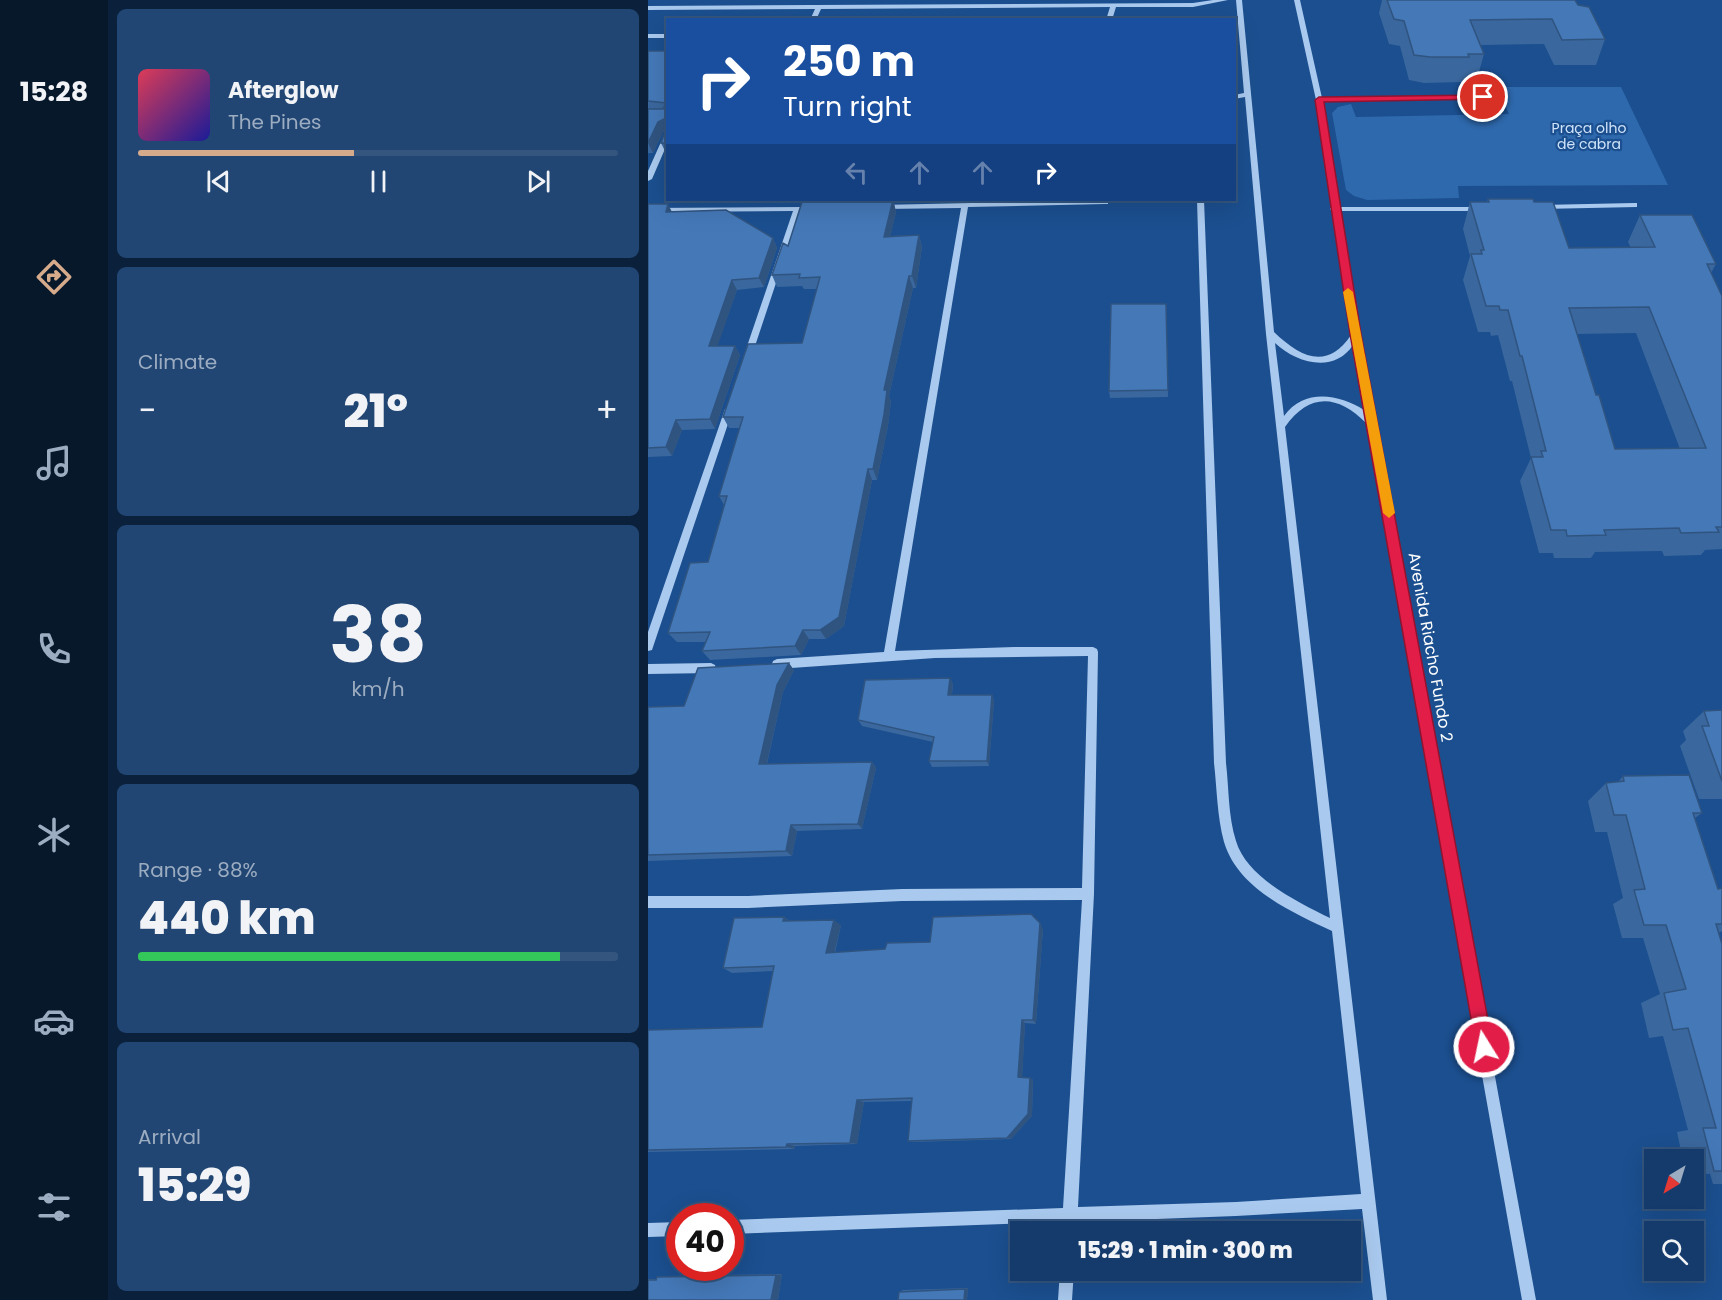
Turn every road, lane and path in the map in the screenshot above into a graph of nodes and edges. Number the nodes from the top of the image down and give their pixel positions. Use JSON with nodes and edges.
{"nodes":[{"id":1,"x":1225,"y":0,"type":"edge"},
{"id":2,"x":1239,"y":0,"type":"edge"},
{"id":3,"x":1297,"y":0,"type":"edge"},
{"id":4,"x":953,"y":3,"type":"edge"},
{"id":5,"x":1113,"y":6,"type":"junction"},
{"id":6,"x":648,"y":8,"type":"edge"},
{"id":7,"x":818,"y":8,"type":"junction"},
{"id":8,"x":814,"y":18,"type":"edge"},
{"id":9,"x":1110,"y":18,"type":"edge"},
{"id":10,"x":1239,"y":34,"type":"edge"},
{"id":11,"x":648,"y":36,"type":"edge"},
{"id":12,"x":666,"y":36,"type":"edge"},
{"id":13,"x":1247,"y":94,"type":"junction"},
{"id":14,"x":1236,"y":97,"type":"edge"},
{"id":15,"x":1483,"y":97,"type":"dead end"},
{"id":16,"x":1319,"y":100,"type":"junction"},
{"id":17,"x":666,"y":137,"type":"edge"},
{"id":18,"x":648,"y":179,"type":"edge"},
{"id":19,"x":1105,"y":201,"type":"edge"},
{"id":20,"x":1200,"y":201,"type":"edge"},
{"id":21,"x":965,"y":205,"type":"junction"},
{"id":22,"x":1634,"y":205,"type":"dead end"},
{"id":23,"x":872,"y":207,"type":"edge"},
{"id":24,"x":1532,"y":207,"type":"edge"},
{"id":25,"x":1486,"y":208,"type":"edge"},
{"id":26,"x":813,"y":209,"type":"edge"},
{"id":27,"x":1334,"y":209,"type":"junction"},
{"id":28,"x":648,"y":210,"type":"edge"},
{"id":29,"x":797,"y":210,"type":"junction"},
{"id":30,"x":1270,"y":333,"type":"junction"},
{"id":31,"x":1355,"y":334,"type":"junction"},
{"id":32,"x":744,"y":365,"type":"edge"},
{"id":33,"x":733,"y":398,"type":"edge"},
{"id":34,"x":1282,"y":425,"type":"junction"},
{"id":35,"x":1373,"y":425,"type":"junction"},
{"id":36,"x":648,"y":647,"type":"edge"},
{"id":37,"x":889,"y":655,"type":"junction"},
{"id":38,"x":761,"y":665,"type":"edge"},
{"id":39,"x":719,"y":668,"type":"edge"},
{"id":40,"x":648,"y":669,"type":"edge"},
{"id":41,"x":1088,"y":894,"type":"junction"},
{"id":42,"x":648,"y":902,"type":"edge"},
{"id":43,"x":1338,"y":928,"type":"junction"},
{"id":44,"x":1370,"y":1201,"type":"junction"},
{"id":45,"x":1070,"y":1214,"type":"junction"},
{"id":46,"x":1070,"y":1221,"type":"edge"},
{"id":47,"x":744,"y":1226,"type":"edge"},
{"id":48,"x":666,"y":1229,"type":"edge"},
{"id":49,"x":648,"y":1230,"type":"edge"},
{"id":50,"x":1066,"y":1281,"type":"edge"},
{"id":51,"x":1065,"y":1300,"type":"edge"},
{"id":52,"x":1380,"y":1300,"type":"edge"},
{"id":53,"x":1529,"y":1300,"type":"edge"}],
"edges":[{"from":1,"to":5,"type":"street"},
{"from":2,"to":10,"type":"street"},
{"from":3,"to":16,"type":"street","name":"Avenida Riacho Fundo 2"},
{"from":4,"to":5,"type":"street"},
{"from":4,"to":7,"type":"street"},
{"from":5,"to":9,"type":"street"},
{"from":6,"to":7,"type":"street"},
{"from":7,"to":8,"type":"street"},
{"from":10,"to":13,"type":"street"},
{"from":11,"to":12,"type":"street"},
{"from":13,"to":14,"type":"street"},
{"from":13,"to":30,"type":"street"},
{"from":15,"to":16,"type":"street"},
{"from":16,"to":27,"type":"street","name":"Avenida Riacho Fundo 2"},
{"from":17,"to":18,"type":"street"},
{"from":19,"to":21,"type":"street"},
{"from":20,"to":43,"type":"street"},
{"from":21,"to":23,"type":"street"},
{"from":21,"to":37,"type":"street"},
{"from":22,"to":24,"type":"street"},
{"from":25,"to":27,"type":"street"},
{"from":26,"to":29,"type":"street"},
{"from":27,"to":31,"type":"street","name":"Avenida Riacho Fundo 2"},
{"from":28,"to":29,"type":"street"},
{"from":29,"to":32,"type":"street"},
{"from":30,"to":31,"type":"street"},
{"from":30,"to":34,"type":"street"},
{"from":31,"to":35,"type":"street","name":"Avenida Riacho Fundo 2"},
{"from":33,"to":36,"type":"street"},
{"from":34,"to":35,"type":"street"},
{"from":34,"to":43,"type":"street"},
{"from":35,"to":53,"type":"street","name":"Avenida Riacho Fundo 2"},
{"from":37,"to":38,"type":"street"},
{"from":37,"to":41,"type":"street"},
{"from":39,"to":40,"type":"street"},
{"from":41,"to":42,"type":"street"},
{"from":41,"to":45,"type":"street"},
{"from":43,"to":44,"type":"street"},
{"from":44,"to":45,"type":"street"},
{"from":44,"to":52,"type":"street"},
{"from":45,"to":46,"type":"street"},
{"from":45,"to":47,"type":"street"},
{"from":48,"to":49,"type":"street"},
{"from":50,"to":51,"type":"street"}]}
